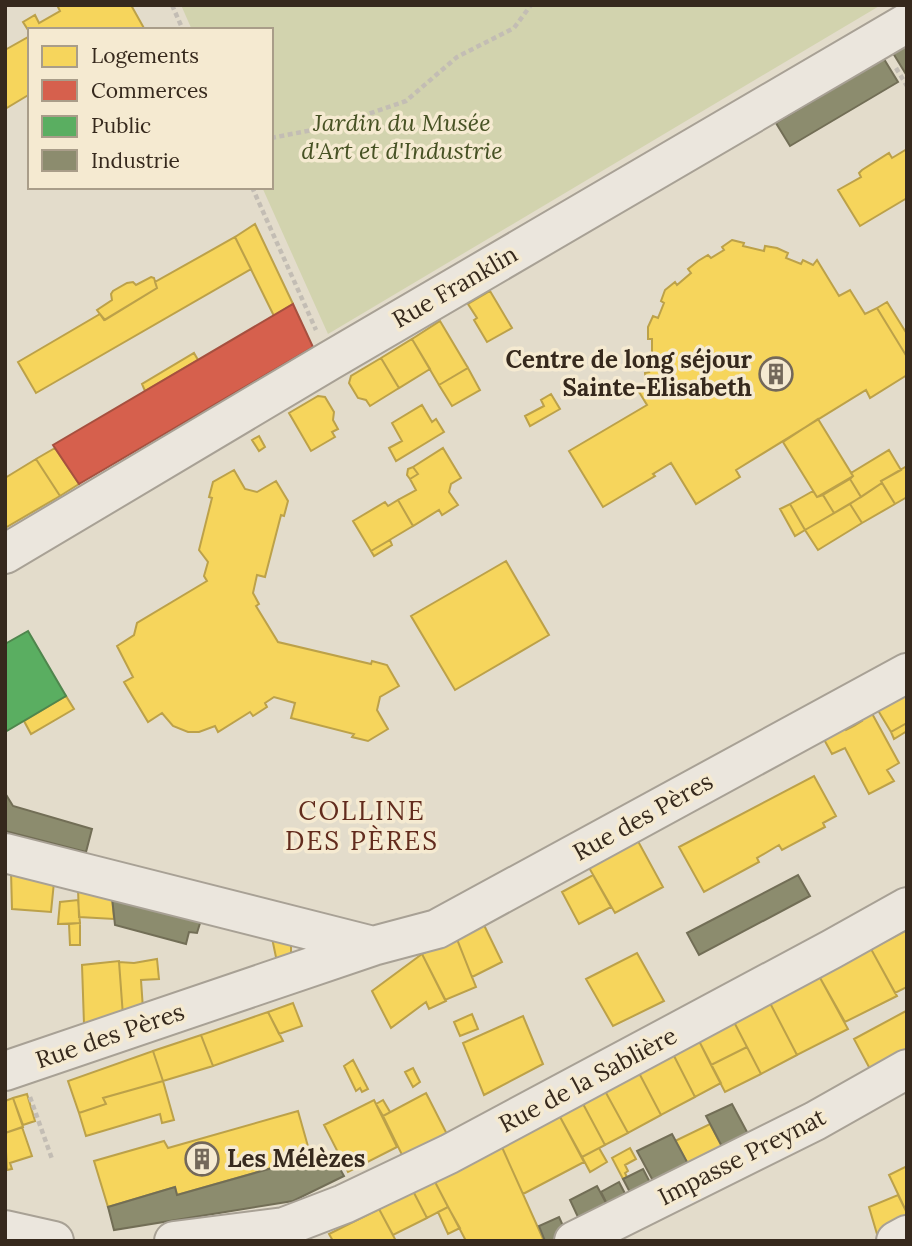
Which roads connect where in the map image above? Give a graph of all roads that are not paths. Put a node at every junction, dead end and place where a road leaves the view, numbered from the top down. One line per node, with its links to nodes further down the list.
1 (907, 23): 2 (street, Rue Franklin)
2 (5, 554)
3 (907, 673): 6 (street, Rue des Pères)
4 (5, 853): 6 (street, Rue des Pères)
5 (907, 907): 10 (street, Rue de la Sablière)
6 (373, 946): 7 (street, Rue des Pères)
7 (12, 1069)
8 (907, 1069): 14 (street, Impasse Preynat)
9 (5, 1230): 12 (street)
10 (274, 1234): 13 (street, Rue de la Sablière)
11 (907, 1236): 15 (street)
12 (54, 1241)
13 (174, 1241)
14 (574, 1241)
15 (896, 1241)

